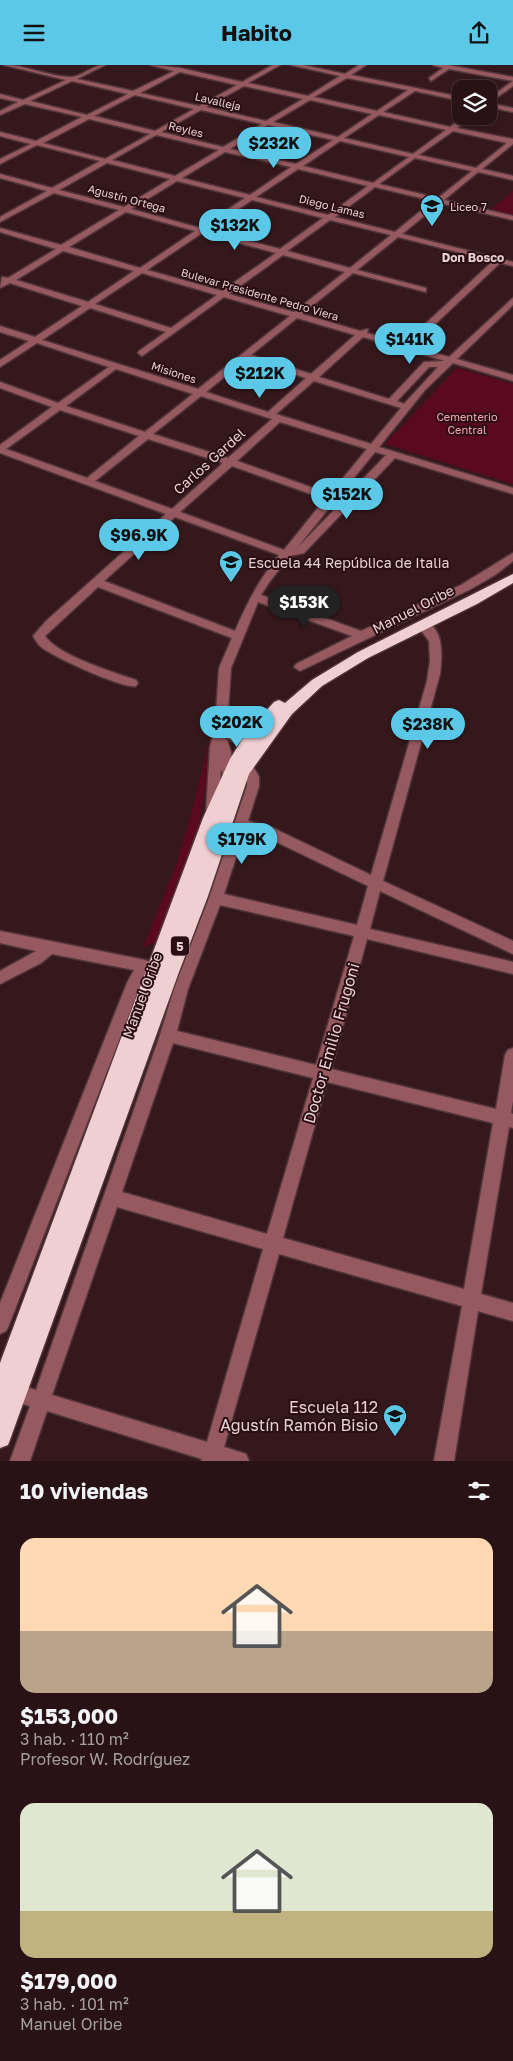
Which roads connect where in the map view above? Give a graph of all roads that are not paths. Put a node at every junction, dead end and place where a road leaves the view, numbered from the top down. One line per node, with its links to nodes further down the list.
1 (11, 65): 10 (street); 13 (street, Lavalleja)
2 (102, 65): 13 (street)
3 (154, 65): 11 (street)
4 (189, 65): 11 (street)
5 (277, 65): 17 (street)
6 (294, 65): 12 (street)
7 (363, 65): 12 (street)
8 (436, 65): 9 (street)
9 (448, 67): 14 (street); 15 (street)
10 (0, 71)
11 (179, 71): 17 (street); 20 (street)
12 (347, 76): 18 (street); 24 (street)
13 (72, 79): 20 (street, Lavalleja); 25 (street)
14 (431, 79)
15 (513, 79)
16 (513, 83): 21 (street)
17 (242, 84): 24 (street); 27 (street)
18 (414, 89): 19 (street); 30 (street)
19 (423, 91): 23 (street); 31 (street)
20 (136, 93): 27 (street, Lavalleja); 32 (street)
21 (497, 95)
22 (0, 96): 25 (street, Reyles)
23 (452, 97)
24 (310, 99): 30 (street); 33 (street)
25 (24, 101): 29 (street); 32 (street, Reyles)
26 (497, 107): 28 (street)
27 (201, 108): 33 (street, Lavalleja); 36 (street)
28 (513, 110)
29 (0, 113)
30 (378, 114): 31 (street); 38 (street)
31 (388, 116): 35 (street); 39 (street)
32 (89, 117): 36 (street, Reyles); 41 (street)
33 (269, 123): 38 (street, Lavalleja); 42 (street)
34 (457, 125): 35 (street)
35 (451, 129): 40 (street); 43 (street)
36 (156, 133): 42 (street, Reyles); 44 (street)
37 (0, 134): 41 (street, Diego Lamas)
38 (339, 139): 39 (street, Lavalleja); 46 (street)
39 (349, 142): 43 (street, Lavalleja); 47 (street)
40 (513, 142): 48 (street)
41 (38, 144): 44 (street, Diego Lamas); 45 (street)
42 (224, 150): 46 (street, Reyles); 51 (street)
43 (414, 156): 48 (street, Lavalleja); 53 (street)
44 (107, 160): 51 (street, Diego Lamas); 54 (street)
45 (0, 162)
46 (297, 167): 47 (street, Reyles); 58 (street)
47 (307, 170): 49 (street); 53 (street, Reyles)
48 (477, 170): 52 (street, Lavalleja); 57 (street)
49 (300, 175)
50 (0, 176): 54 (street, Agustín Ortega)
51 (178, 178): 58 (street, Diego Lamas); 59 (street)
52 (513, 178)
53 (374, 185): 57 (street, Reyles); 60 (street)
54 (53, 190): 59 (street, Agustín Ortega); 62 (street)
55 (270, 195): 56 (street)
56 (262, 200): 58 (street, Diego Lamas); 60 (street, Diego Lamas)
57 (439, 201): 61 (street, Reyles); 68 (street)
58 (253, 202): 67 (street)
59 (126, 210): 67 (street, Agustín Ortega); 69 (street)
60 (330, 217): 68 (street, Diego Lamas); 70 (street)
61 (513, 218)
62 (0, 220)
63 (0, 224): 69 (street, Bulevar Presidente Pedro Viera)
64 (221, 228): 66 (street)
65 (0, 230): 69 (street, Bulevar Presidente Pedro Viera)
66 (213, 233): 67 (street, Agustín Ortega); 70 (street, Agustín Ortega)
67 (204, 234): 74 (street)
68 (398, 234): 71 (street, Diego Lamas); 76 (street)
69 (65, 246): 74 (street, Bulevar Presidente Pedro Viera); 78 (street)
70 (281, 251): 76 (street, Agustín Ortega); 81 (street)
71 (499, 260): 73 (street, Diego Lamas); 91 (street)
72 (165, 264): 75 (street)
73 (513, 264)
74 (144, 269): 75 (street, Bulevar Presidente Pedro Viera); 81 (street, Bulevar Presidente Pedro Viera); 83 (street)
75 (158, 269): 81 (street, Bulevar Presidente Pedro Viera)
76 (351, 270): 80 (street, Agustín Ortega); 85 (street)
77 (0, 277): 78 (street)
78 (9, 280): 79 (street); 83 (street)
79 (0, 286)
80 (422, 290)
81 (227, 293): 85 (street, Bulevar Presidente Pedro Viera); 88 (street)
82 (513, 300): 84 (street)
83 (90, 305): 88 (street); 90 (street)
84 (502, 310): 86 (street); 94 (street)
85 (298, 313): 89 (street, Bulevar Presidente Pedro Viera); 93 (street)
86 (513, 313)
87 (0, 329): 90 (street, Misiones)
88 (174, 331): 92 (street)
89 (364, 332): 91 (street, Bulevar Presidente Pedro Viera); 94 (street, Bulevar Presidente Pedro Viera); 98 (street, Carlos Gardel)
90 (36, 341): 95 (street); 96 (street, Misiones)
91 (411, 342): 94 (street, Bulevar Presidente Pedro Viera)
92 (142, 353)
93 (244, 356): 98 (street); 101 (street)
94 (451, 360): 97 (street, Bulevar Presidente Pedro Viera); 99 (street, Bulevar Presidente Pedro Viera); 102 (street); 104 (street)
95 (0, 364)
96 (115, 365): 101 (street, Misiones); 103 (street)
97 (513, 371)
98 (312, 378): 102 (street); 105 (street, Carlos Gardel)
99 (513, 378)
100 (0, 385): 103 (street)
101 (200, 393): 105 (street, Misiones); 106 (street)
102 (390, 403): 104 (street)
103 (58, 406): 106 (street); 108 (street)
104 (406, 407): 107 (street)
105 (274, 417): 107 (street, Misiones); 110 (street, Carlos Gardel)
106 (146, 435): 110 (street); 113 (street)
107 (372, 448): 109 (street, Misiones); 111 (street)
108 (0, 450): 113 (street)
109 (393, 454): 112 (street); 116 (street, Misiones)
110 (230, 462): 117 (street); 119 (street, Carlos Gardel)
111 (359, 463): 112 (street); 114 (street)
112 (379, 470): 115 (street)
113 (88, 482): 119 (street)
114 (345, 482): 115 (street); 117 (street)
115 (362, 487): 118 (street)
116 (513, 491)
117 (331, 499): 118 (street); 120 (street)
118 (346, 503): 120 (street)
119 (173, 513): 120 (street); 125 (street, Carlos Gardel)
120 (286, 554): 126 (street)
121 (513, 557): 123 (street, Manuel Oribe)
122 (513, 567): 123 (street); 133 (highway, Manuel Oribe / 5)
123 (495, 569): 128 (street, Manuel Oribe)
124 (513, 578): 127 (highway, Manuel Oribe / 5)
125 (96, 582): 129 (street); 131 (street, Carlos Gardel)
126 (255, 597): 128 (street); 129 (street)
127 (424, 625): 134 (highway, Manuel Oribe / 5); 139 (street, Doctor Emilio Frugoni)
128 (361, 635): 130 (street, Manuel Oribe)
129 (237, 636): 132 (street)
130 (300, 667)
131 (132, 683)
132 (221, 728): 133 (street); 135 (street); 137 (street)
133 (251, 737): 135 (highway, Manuel Oribe / 5)
134 (247, 766): 136 (highway, Manuel Oribe / 5); 138 (street)
135 (230, 775): 136 (street); 137 (highway, Manuel Oribe / 5)
136 (234, 796): 146 (highway, Manuel Oribe / 5)
137 (211, 818): 146 (highway, Manuel Oribe / 5)
138 (241, 824): 139 (street); 140 (street)
139 (375, 883): 141 (street, Doctor Emilio Frugoni); 143 (street)
140 (216, 899): 141 (street); 146 (street)
141 (362, 933): 145 (street); 150 (street, Doctor Emilio Frugoni)
142 (0, 937): 144 (street)
143 (513, 947)
144 (50, 949): 146 (street); 147 (street)
145 (513, 968)
146 (164, 971): 148 (street); 156 (street); 157 (highway, Manuel Oribe / 5)
147 (0, 978)
148 (168, 1035): 150 (street); 152 (street)
149 (513, 1055): 151 (street)
150 (323, 1074): 151 (street); 153 (street, Doctor Emilio Frugoni)
151 (508, 1120): 154 (street)
152 (113, 1198): 153 (street); 158 (street)
153 (274, 1243): 154 (street); 160 (street, Doctor Emilio Frugoni)
154 (471, 1301): 155 (street); 163 (street)
155 (513, 1312)
156 (0, 1325)
157 (4, 1391): 158 (street); 159 (highway, Manuel Oribe / 5)
158 (40, 1401): 160 (street); 161 (street)
159 (0, 1437)
160 (212, 1457): 162 (street)
161 (20, 1461)
162 (240, 1461)
163 (444, 1461)

